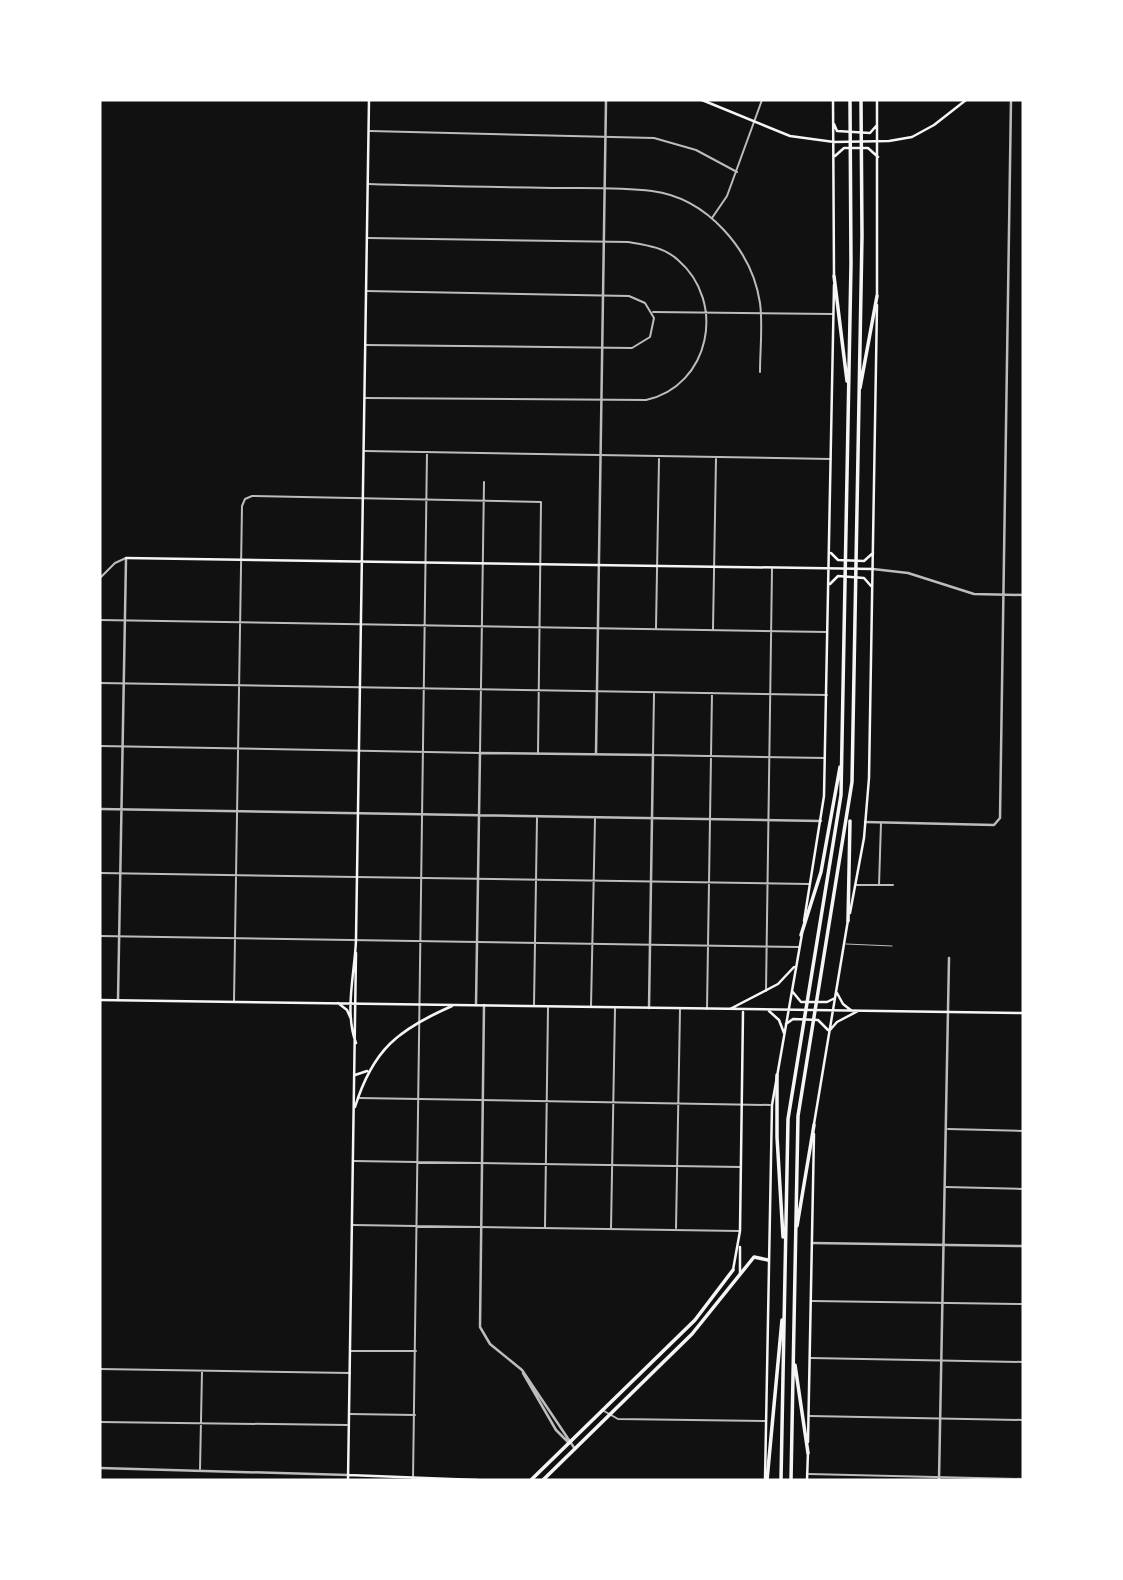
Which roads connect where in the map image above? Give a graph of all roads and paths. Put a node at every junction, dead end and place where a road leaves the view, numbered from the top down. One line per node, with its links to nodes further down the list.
1 (369, 100): 14 (main road)
2 (606, 100): 15 (street)
3 (702, 100): 12 (main road)
4 (762, 100): 12 (street)
5 (833, 100): 11 (main road)
6 (850, 100): 37 (main road)
7 (861, 100): 38 (main road)
8 (877, 100): 13 (main road)
9 (967, 100): 16 (main road)
10 (1012, 100): 68 (street)
11 (833, 121): 13 (main road); 17 (main road)
12 (754, 124): 17 (main road); 20 (street)
13 (878, 124): 16 (main road)
14 (369, 131): 15 (street); 21 (main road)
15 (606, 136): 20 (street); 22 (street)
16 (878, 141): 17 (main road); 18 (main road)
17 (834, 142): 19 (main road)
18 (878, 157): 19 (main road); 29 (main road)
19 (834, 158): 26 (main road)
20 (737, 172): 23 (street)
21 (368, 184): 22 (street); 24 (main road)
22 (605, 188): 23 (street); 25 (street)
23 (712, 219): 32 (street)
24 (367, 238): 25 (street); 27 (main road)
25 (604, 242): 28 (street); 31 (street)
26 (834, 276): 33 (main road); 37 (main road)
27 (366, 291): 28 (street); 34 (main road)
28 (603, 295): 30 (street); 35 (street)
29 (877, 296): 38 (main road); 52 (main road)
30 (652, 312): 31 (street); 35 (street)
31 (707, 312): 32 (street); 40 (street)
32 (761, 313): 33 (street); 36 (street)
33 (833, 314): 46 (main road)
34 (365, 345): 35 (street); 39 (main road)
35 (602, 349): 40 (street)
36 (760, 372)
37 (849, 391): 96 (main road)
38 (858, 397): 107 (main road)
39 (365, 398): 40 (street); 41 (main road)
40 (601, 402): 43 (street)
41 (364, 451): 42 (street); 48 (main road)
42 (427, 452): 43 (street); 49 (street)
43 (601, 456): 44 (street); 59 (street)
44 (659, 457): 45 (street); 60 (street)
45 (716, 457): 46 (street); 61 (street)
46 (831, 459): 51 (main road)
47 (484, 482): 50 (street)
48 (363, 498): 49 (street); 54 (street); 55 (main road)
49 (426, 499): 50 (street); 56 (street)
50 (484, 500): 57 (street); 58 (street)
51 (830, 550): 52 (main road); 63 (main road)
52 (873, 551): 64 (main road)
53 (126, 558): 54 (main road); 65 (street); 71 (street)
54 (241, 559): 55 (main road); 72 (street)
55 (362, 561): 56 (main road); 73 (main road)
56 (425, 562): 57 (main road); 74 (street)
57 (483, 563): 58 (main road); 75 (street)
58 (541, 564): 59 (main road); 76 (street)
59 (599, 565): 60 (main road); 77 (street)
60 (657, 566): 61 (main road); 78 (street)
61 (715, 567): 62 (main road); 79 (street)
62 (772, 568): 63 (main road); 80 (street)
63 (829, 568): 64 (main road); 66 (main road)
64 (873, 569): 67 (main road); 68 (street)
65 (100, 578)
66 (829, 587): 67 (main road); 81 (main road)
67 (873, 589): 120 (main road)
68 (1003, 594): 69 (street); 121 (street)
69 (1023, 595)
70 (100, 620): 71 (street)
71 (125, 621): 72 (street); 83 (street)
72 (240, 622): 73 (street); 84 (street)
73 (361, 624): 74 (street); 85 (main road)
74 (424, 625): 75 (street); 86 (street)
75 (482, 626): 76 (street); 87 (street)
76 (540, 627): 77 (street); 88 (street)
77 (598, 628): 78 (street); 89 (street)
78 (656, 629): 79 (street)
79 (713, 630): 80 (street)
80 (771, 631): 81 (street); 92 (street)
81 (828, 632): 93 (main road)
82 (100, 683): 83 (street)
83 (124, 683): 84 (street); 95 (street)
84 (239, 685): 85 (street); 97 (street)
85 (360, 688): 86 (street); 98 (main road)
86 (423, 688): 87 (street); 99 (street)
87 (481, 690): 88 (street); 100 (street)
88 (539, 691): 89 (street); 101 (street)
89 (597, 691): 90 (street); 102 (street)
90 (654, 692): 91 (street); 103 (street)
91 (712, 693): 92 (street); 104 (street)
92 (770, 694): 93 (street); 105 (street)
93 (827, 695): 106 (main road)
94 (100, 746): 95 (street)
95 (123, 747): 97 (street); 109 (street)
96 (842, 748): 138 (main road); 226 (main road)
97 (238, 749): 98 (street); 110 (street)
98 (359, 751): 99 (street); 111 (main road)
99 (422, 752): 100 (street); 112 (street)
100 (480, 753): 101 (street); 113 (street)
101 (538, 754): 102 (street)
102 (596, 754): 103 (street)
103 (653, 755): 104 (street); 116 (street)
104 (711, 756): 105 (street); 117 (street)
105 (769, 757): 106 (street); 118 (street)
106 (826, 758): 119 (main road)
107 (850, 803): 137 (main road); 222 (main road)
108 (100, 809): 109 (street)
109 (121, 810): 110 (street); 123 (street)
110 (237, 811): 111 (street); 124 (street)
111 (358, 814): 112 (street); 125 (main road)
112 (421, 815): 113 (street); 126 (street)
113 (479, 816): 114 (street); 127 (street)
114 (537, 817): 115 (street); 128 (street)
115 (595, 818): 116 (street); 129 (street)
116 (653, 819): 117 (street); 130 (street)
117 (710, 819): 118 (street); 131 (street)
118 (768, 821): 119 (street); 132 (street)
119 (821, 821): 133 (main road)
120 (866, 822): 121 (street); 134 (main road)
121 (881, 822): 135 (street)
122 (100, 873): 123 (street)
123 (120, 873): 124 (street); 140 (street)
124 (236, 875): 125 (street); 141 (street)
125 (357, 877): 126 (street); 142 (main road)
126 (420, 878): 127 (street); 143 (street)
127 (478, 879): 128 (street); 144 (street)
128 (536, 880): 129 (street); 145 (street)
129 (593, 881): 130 (street); 146 (street)
130 (651, 882): 131 (street); 148 (street)
131 (709, 883): 132 (street); 149 (street)
132 (767, 884): 133 (street); 151 (street)
133 (810, 884): 138 (main road)
134 (855, 885): 135 (street); 137 (main road)
135 (879, 885): 136 (street)
136 (892, 885)
137 (848, 921): 147 (main road)
138 (801, 935): 152 (main road)
139 (100, 936): 140 (street)
140 (119, 936): 141 (street); 161 (street)
141 (235, 938): 142 (street); 162 (street)
142 (356, 940): 143 (street); 153 (main road)
143 (419, 941): 144 (street); 166 (street)
144 (477, 942): 145 (street); 168 (street)
145 (535, 943): 146 (street); 170 (street)
146 (593, 944): 148 (street); 172 (street)
147 (844, 944): 150 (lane); 156 (main road)
148 (650, 945): 149 (street); 174 (street)
149 (708, 946): 151 (street); 176 (street)
150 (892, 946)
151 (766, 947): 152 (street); 158 (street)
152 (800, 947): 155 (main road)
153 (356, 950): 164 (main road); 165 (main road)
154 (949, 958): 184 (street)
155 (796, 965): 157 (main road); 158 (main road)
156 (836, 988): 159 (main road); 182 (main road)
157 (792, 990): 159 (main road); 180 (main road)
158 (766, 992): 177 (main road)
159 (835, 998): 181 (main road)
160 (100, 1000): 161 (main road)
161 (118, 1000): 162 (main road)
162 (234, 1002): 163 (main road)
163 (338, 1003): 164 (main road); 187 (main road)
164 (352, 1004): 165 (main road); 187 (main road)
165 (358, 1004): 166 (main road); 191 (main road)
166 (419, 1004): 167 (main road); 186 (street)
167 (456, 1005): 168 (main road); 186 (main road)
168 (476, 1005): 169 (main road)
169 (484, 1005): 170 (main road); 197 (street)
170 (534, 1006): 171 (main road)
171 (548, 1007): 172 (main road); 198 (street)
172 (591, 1007): 173 (main road)
173 (615, 1008): 174 (main road); 199 (street)
174 (649, 1009): 175 (main road)
175 (680, 1009): 176 (main road); 200 (street)
176 (707, 1010): 177 (main road)
177 (727, 1010): 178 (main road)
178 (743, 1010): 179 (main road); 201 (main road)
179 (769, 1011): 180 (main road); 190 (main road)
180 (788, 1011): 181 (main road); 188 (main road)
181 (830, 1011): 182 (main road); 189 (main road)
182 (852, 1011): 183 (main road)
183 (858, 1011): 184 (main road); 189 (main road)
184 (949, 1011): 185 (main road); 204 (street)
185 (1023, 1013)
186 (420, 1020): 192 (main road); 196 (street)
187 (352, 1023): 191 (main road)
188 (786, 1024): 189 (main road); 190 (main road)
189 (828, 1032): 203 (main road)
190 (784, 1035): 194 (main road)
191 (355, 1043): 193 (main road)
192 (370, 1069): 193 (main road); 195 (main road)
193 (355, 1074): 195 (main road)
194 (777, 1075): 202 (main road); 226 (main road)
195 (356, 1098): 196 (street); 206 (main road)
196 (419, 1099): 197 (street); 207 (street)
197 (482, 1100): 198 (street); 208 (street)
198 (547, 1101): 199 (street); 209 (street)
199 (613, 1102): 200 (street); 210 (street)
200 (678, 1103): 201 (street); 211 (street)
201 (742, 1104): 202 (street); 212 (main road)
202 (772, 1105): 227 (main road)
203 (814, 1125): 222 (main road); 223 (main road)
204 (947, 1129): 205 (street); 213 (street)
205 (1023, 1131)
206 (353, 1161): 207 (street); 215 (main road)
207 (418, 1162): 208 (street); 216 (street)
208 (481, 1163): 209 (street); 217 (street)
209 (546, 1165): 210 (street); 218 (street)
210 (612, 1166): 211 (street); 219 (street)
211 (677, 1166): 212 (street); 220 (street)
212 (741, 1167): 221 (main road)
213 (945, 1187): 214 (street); 224 (street)
214 (1023, 1189)
215 (352, 1225): 216 (street); 234 (main road)
216 (418, 1226): 217 (street); 235 (street)
217 (480, 1226): 218 (street); 254 (street)
218 (545, 1228): 219 (street)
219 (611, 1229): 220 (street)
220 (676, 1230): 221 (street)
221 (740, 1231): 228 (main road); 229 (main road)
222 (795, 1239): 236 (main road)
223 (811, 1243): 224 (street); 230 (main road)
224 (944, 1245): 225 (street); 231 (street)
225 (1023, 1247)
226 (785, 1250): 233 (main road)
227 (768, 1260): 229 (main road); 250 (main road)
228 (733, 1270): 243 (main road)
229 (740, 1275): 247 (main road)
230 (811, 1301): 231 (street); 237 (main road)
231 (942, 1303): 232 (street); 238 (street)
232 (1023, 1304)
233 (783, 1311): 268 (main road); 269 (main road)
234 (350, 1351): 235 (street); 242 (main road)
235 (416, 1351): 245 (street)
236 (793, 1354): 256 (main road); 270 (main road)
237 (810, 1358): 238 (street); 246 (main road)
238 (941, 1361): 239 (street); 248 (street)
239 (1023, 1362)
240 (100, 1369): 241 (street)
241 (202, 1371): 242 (street); 252 (street)
242 (350, 1373): 244 (main road)
243 (603, 1410): 247 (street); 254 (main road)
244 (349, 1414): 245 (street); 253 (main road)
245 (415, 1415): 261 (street)
246 (809, 1416): 248 (street); 256 (main road)
247 (610, 1417): 250 (street); 255 (main road)
248 (940, 1419): 249 (street); 262 (street)
249 (1023, 1420)
250 (766, 1421): 268 (main road)
251 (100, 1422): 252 (street)
252 (201, 1423): 253 (street); 258 (street)
253 (349, 1425): 260 (main road)
254 (569, 1443): 255 (street); 266 (main road)
255 (575, 1449): 267 (main road)
256 (807, 1453): 259 (main road)
257 (100, 1468): 258 (street)
258 (200, 1469): 260 (street)
259 (808, 1474): 262 (street); 271 (main road)
260 (348, 1475): 261 (main road); 264 (main road)
261 (413, 1479): 265 (main road)
262 (939, 1479): 263 (street)
263 (1023, 1479)
264 (348, 1480)
265 (477, 1480)
266 (531, 1480)
267 (543, 1480)
268 (766, 1480)
269 (781, 1480)
270 (792, 1480)
271 (807, 1480)

